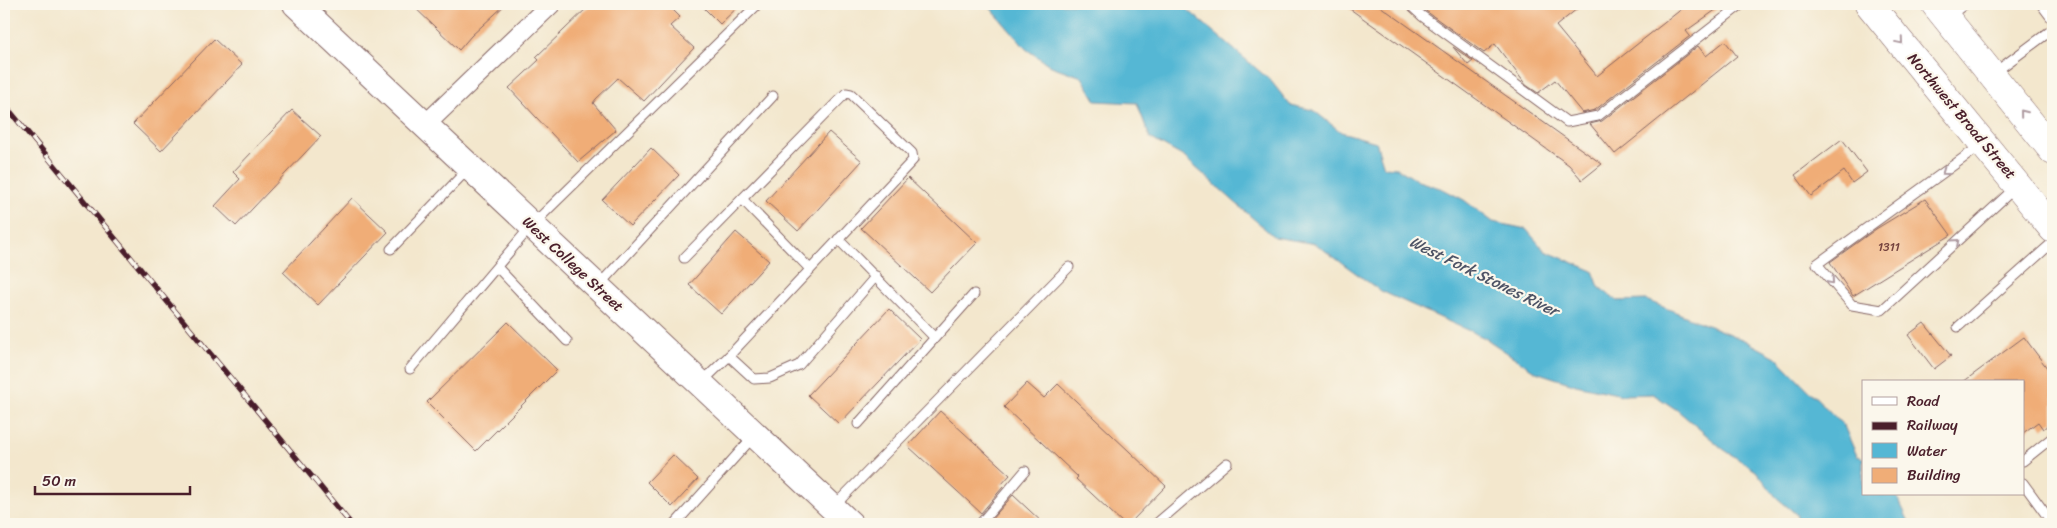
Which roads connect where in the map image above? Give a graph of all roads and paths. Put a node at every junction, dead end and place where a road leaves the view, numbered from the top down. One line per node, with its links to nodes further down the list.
1 (296, 4): 13 (street, West College Street)
2 (550, 4): 13 (street)
3 (758, 4): 19 (lane)
4 (1409, 4): 5 (lane)
5 (1742, 4)
6 (1869, 4): 14 (main road, Northwest Broad Street, one-way to 14)
7 (2041, 4): 9 (lane)
8 (1949, 9): 11 (main road)
9 (2053, 20)
10 (2053, 30): 11 (lane)
11 (1992, 75): 15 (main road, one-way to 11)
12 (773, 96): 29 (lane)
13 (425, 125): 16 (street, West College Street)
14 (1984, 143): 17 (main road, Northwest Broad Street); 17 (lane, one-way to 17)
15 (2053, 151)
16 (470, 168): 19 (street, West College Street); 23 (lane)
17 (2019, 185): 20 (main road, Northwest Broad Street)
18 (742, 199): 21 (lane); 24 (lane); 27 (lane)
19 (532, 225): 25 (lane); 29 (street, West College Street)
20 (2053, 229)
21 (838, 239): 27 (lane); 28 (lane)
22 (2053, 242): 31 (lane)
23 (392, 249)
24 (684, 258)
25 (498, 267): 33 (lane); 35 (lane)
26 (1069, 267): 44 (lane)
27 (810, 268): 34 (lane)
28 (876, 276): 32 (lane); 34 (lane)
29 (597, 287): 36 (street, West College Street)
30 (974, 294): 32 (lane)
31 (1958, 326)
32 (934, 337): 37 (lane)
33 (567, 341)
34 (729, 356): 36 (lane)
35 (410, 370)
36 (700, 384): 38 (street, West College Street)
37 (858, 424)
38 (755, 435): 44 (street, West College Street); 45 (lane)
39 (2053, 437): 40 (lane)
40 (2024, 460)
41 (1227, 463): 47 (lane)
42 (1026, 471): 46 (lane)
43 (2024, 484): 48 (lane)
44 (841, 516)
45 (675, 524)
46 (980, 524)
47 (1156, 524)
48 (2053, 524)

